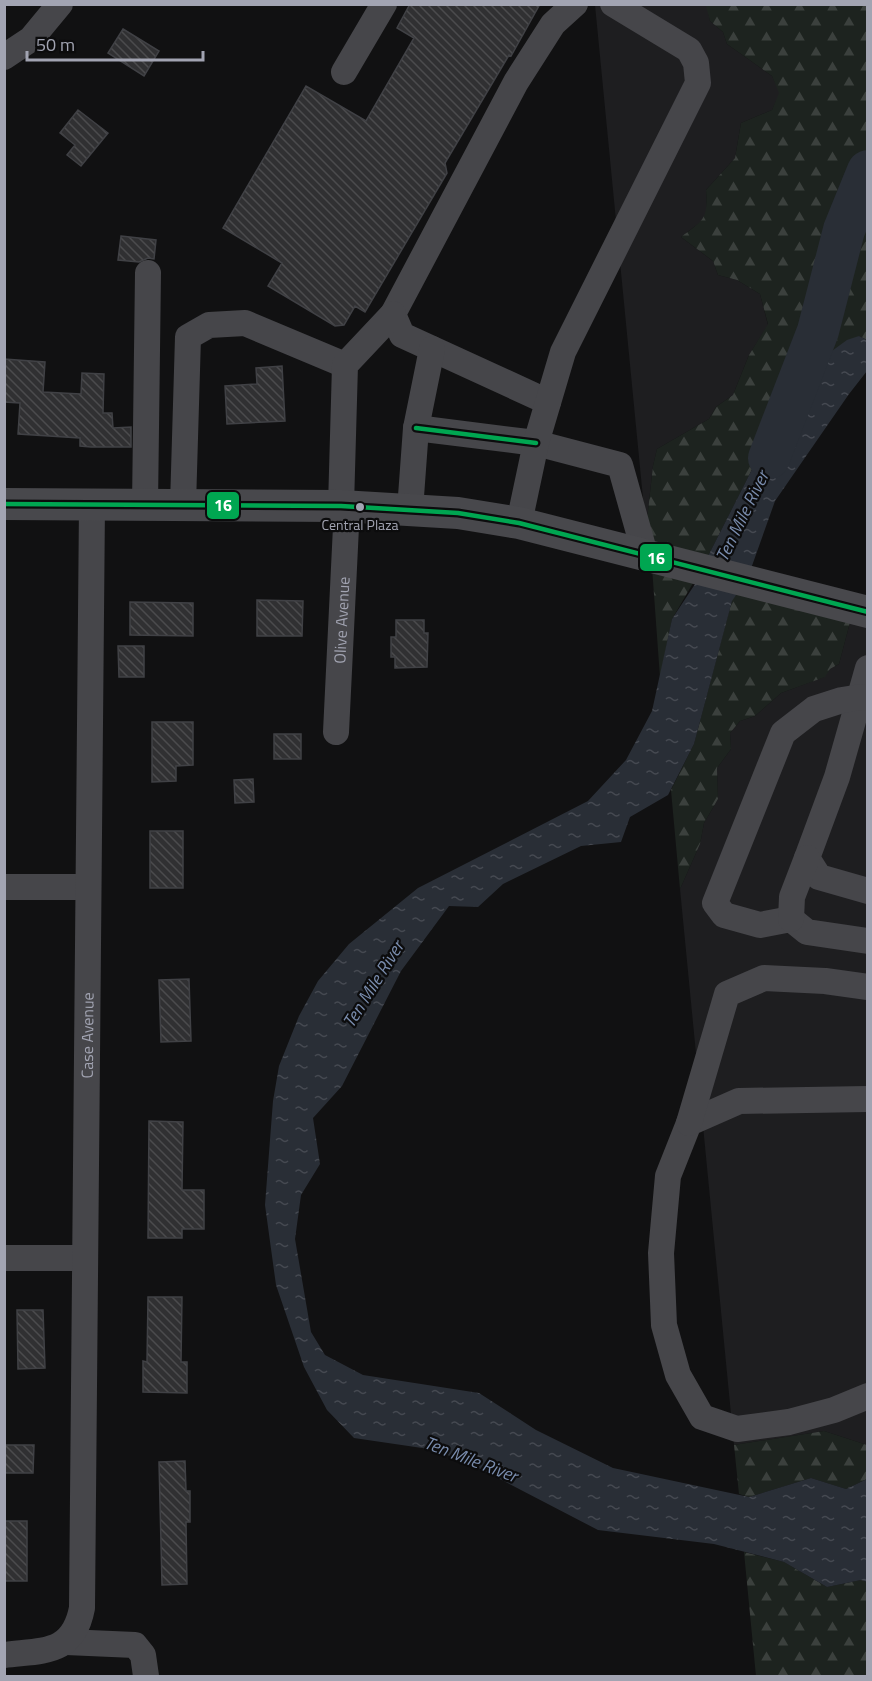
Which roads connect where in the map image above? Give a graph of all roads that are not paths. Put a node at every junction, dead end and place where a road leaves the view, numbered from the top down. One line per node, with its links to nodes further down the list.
1 (60, 4): 5 (street)
2 (384, 4): 6 (street)
3 (575, 4): 8 (street)
4 (613, 4): 11 (street)
5 (4, 57)
6 (344, 72)
7 (148, 273): 16 (street)
8 (393, 314): 9 (street); 10 (street)
9 (432, 349): 11 (street); 12 (street)
10 (345, 365): 17 (street); 18 (street, Olive Avenue)
11 (548, 402): 13 (street)
12 (416, 428): 13 (street); 19 (street)
13 (536, 443): 20 (street); 21 (street)
14 (4, 504): 15 (main road)
15 (92, 504): 16 (main road); 27 (street, Case Avenue)
16 (145, 505): 17 (main road)
17 (183, 505): 18 (main road)
18 (344, 506): 19 (main road); 25 (street, Olive Avenue)
19 (410, 510): 20 (main road)
20 (519, 523): 21 (main road)
21 (659, 558): 22 (main road)
22 (867, 612)
23 (867, 668): 24 (street)
24 (864, 697): 26 (street); 30 (street)
25 (336, 732)
26 (807, 858): 29 (street); 30 (street)
27 (88, 886): 28 (street); 36 (street, Case Avenue)
28 (4, 887)
29 (867, 891)
30 (791, 919): 31 (street)
31 (867, 941)
32 (867, 987): 34 (street)
33 (867, 1099): 34 (street)
34 (689, 1123): 37 (street)
35 (4, 1258): 36 (street)
36 (85, 1258): 38 (street, Case Avenue)
37 (867, 1396)
38 (66, 1641): 39 (street); 40 (street)
39 (4, 1655)
40 (146, 1677)

